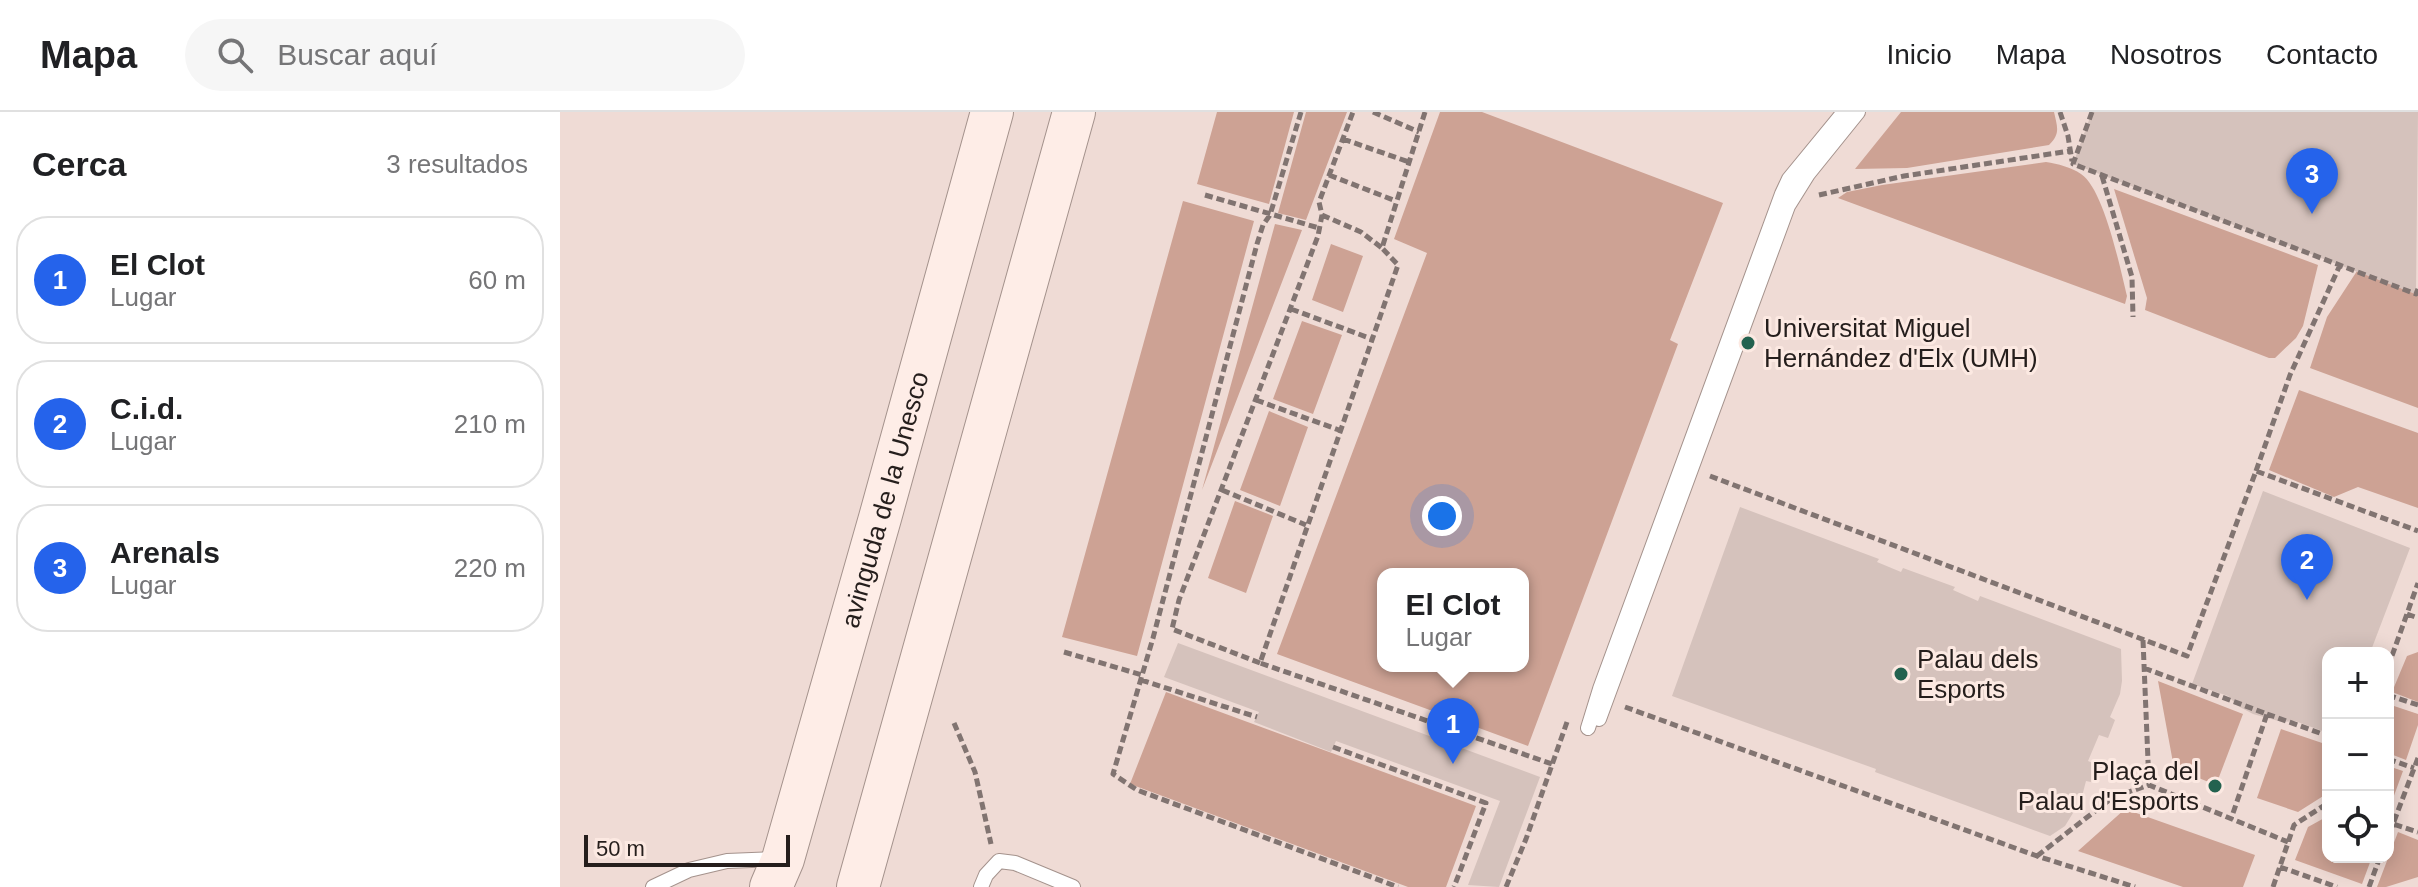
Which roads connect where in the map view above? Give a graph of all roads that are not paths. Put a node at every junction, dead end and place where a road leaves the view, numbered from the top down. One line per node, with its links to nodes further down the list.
1 (992, 112): 5 (main road, avinguda de la Unesco)
2 (1074, 112): 8 (main road)
3 (1844, 112): 4 (lane)
4 (1858, 112)
5 (777, 873): 7 (lane)
6 (1049, 882): 9 (lane); 10 (lane)
7 (653, 887)
8 (858, 887)
9 (981, 887)
10 (1073, 887)

